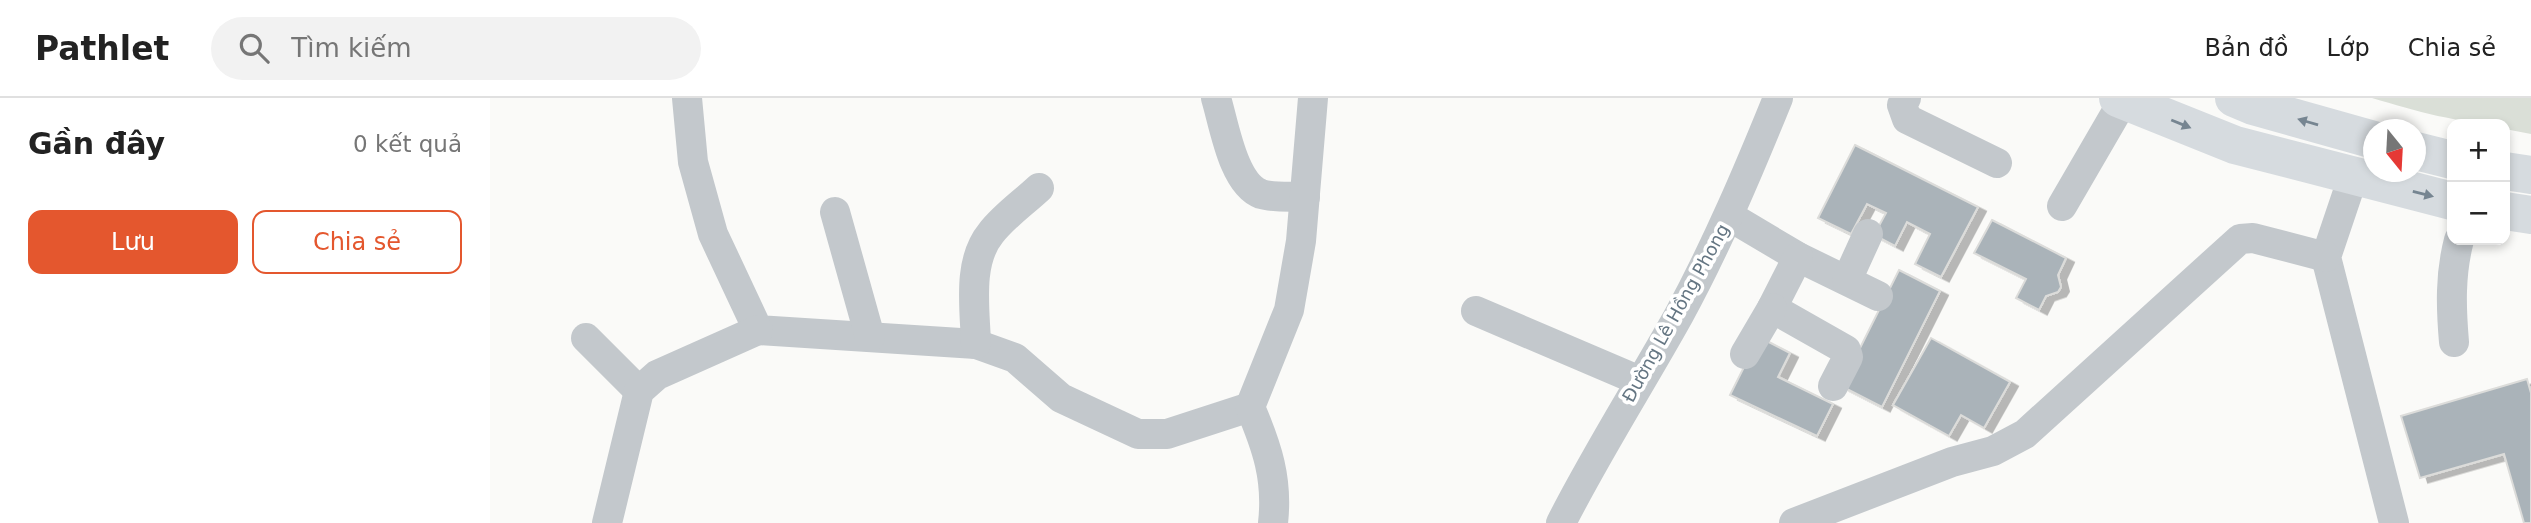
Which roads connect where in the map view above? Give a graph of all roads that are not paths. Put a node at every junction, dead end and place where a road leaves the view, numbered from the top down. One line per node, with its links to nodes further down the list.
1 (687, 98): 31 (street)
2 (1216, 98): 16 (street)
3 (1313, 98): 16 (street)
4 (1778, 98): 22 (street, Đường Lê Hồng Phong)
5 (1906, 98): 11 (street)
6 (2234, 98): 8 (main road, one-way to 6)
7 (2121, 99): 14 (main road, one-way to 14); 18 (street)
8 (2363, 137)
9 (2426, 154): 10 (main road)
10 (2447, 159)
11 (1997, 163)
12 (2510, 172): 13 (main road)
13 (2531, 176)
14 (2353, 177): 17 (main road, one-way to 17); 26 (street)
15 (1039, 188): 35 (street)
16 (1305, 197): 40 (street)
17 (2447, 200)
18 (2062, 206)
19 (835, 212): 32 (street)
20 (2510, 212): 21 (main road)
21 (2531, 215)
22 (1729, 216): 25 (street); 37 (street, Đường Lê Hồng Phong)
23 (1868, 234): 27 (street)
24 (2458, 245): 34 (street)
25 (1798, 257): 27 (street); 29 (street)
26 (2326, 257): 44 (street); 45 (street)
27 (1847, 280): 28 (street)
28 (1878, 296)
29 (1772, 308): 36 (street); 38 (street)
30 (1476, 311): 37 (street)
31 (758, 330): 32 (street); 39 (street)
32 (870, 337): 35 (street)
33 (586, 338): 39 (street)
34 (2454, 342)
35 (976, 344): 40 (street)
36 (1745, 355)
37 (1640, 381): 43 (street, Đường Lê Hồng Phong)
38 (1833, 386)
39 (639, 391): 41 (street)
40 (1250, 407): 42 (street)
41 (607, 523)
42 (1273, 523)
43 (1561, 523)
44 (1794, 523)
45 (2394, 523)

